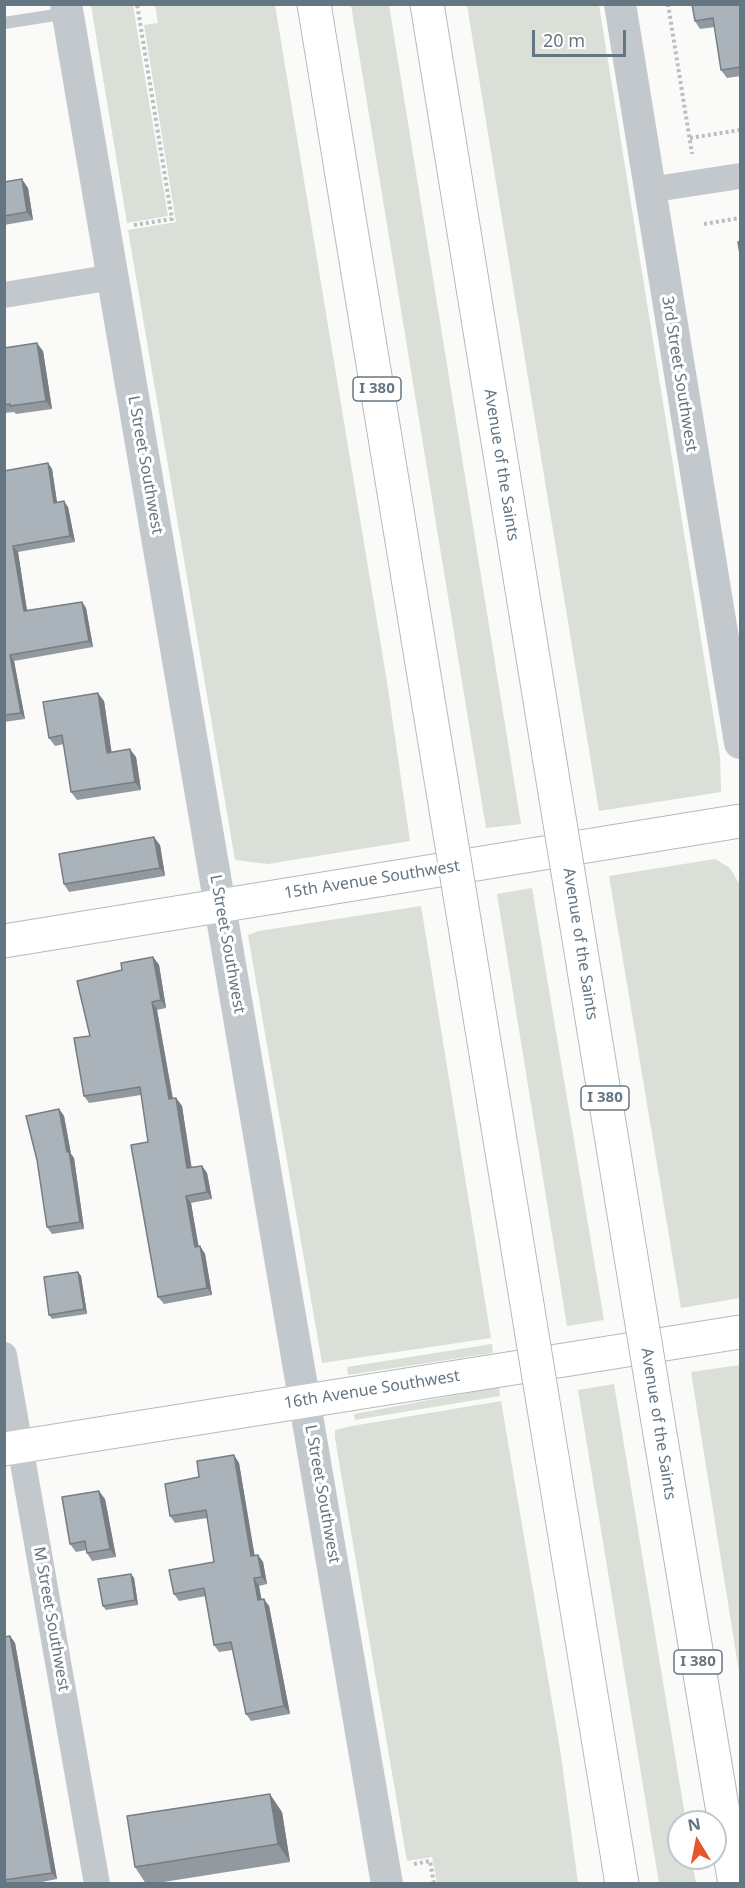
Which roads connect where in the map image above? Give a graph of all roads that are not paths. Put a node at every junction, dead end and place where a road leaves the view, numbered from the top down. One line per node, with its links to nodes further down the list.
1 (314, 4): 21 (main road, I 380, bridge)
2 (427, 4): 18 (main road, Avenue of the Saints / I 380, bridge)
3 (620, 4): 7 (street, 3rd Street Southwest)
4 (67, 9): 5 (lane); 8 (street, L Street Southwest)
5 (4, 23)
6 (741, 176): 7 (street)
7 (649, 190): 10 (street, 3rd Street Southwest)
8 (113, 277): 9 (street); 12 (street, L Street Southwest)
9 (4, 295)
10 (741, 743)
11 (741, 821): 12 (main road, 15th Avenue Southwest)
12 (221, 905): 13 (main road, 15th Avenue Southwest); 16 (street, L Street Southwest)
13 (4, 940)
14 (741, 1332): 16 (main road, 16th Avenue Southwest)
15 (4, 1356): 17 (street, M Street Southwest)
16 (306, 1401): 17 (main road, 16th Avenue Southwest); 22 (street, L Street Southwest)
17 (13, 1447): 23 (street, M Street Southwest)
18 (723, 1810)
19 (727, 1829): 27 (main road)
20 (727, 1832): 26 (main road, Avenue of the Saints / I 380)
21 (616, 1847): 24 (main road); 25 (main road, I 380)
22 (397, 1874)
23 (97, 1884)
24 (613, 1884)
25 (622, 1884)
26 (735, 1884)
27 (740, 1884)

